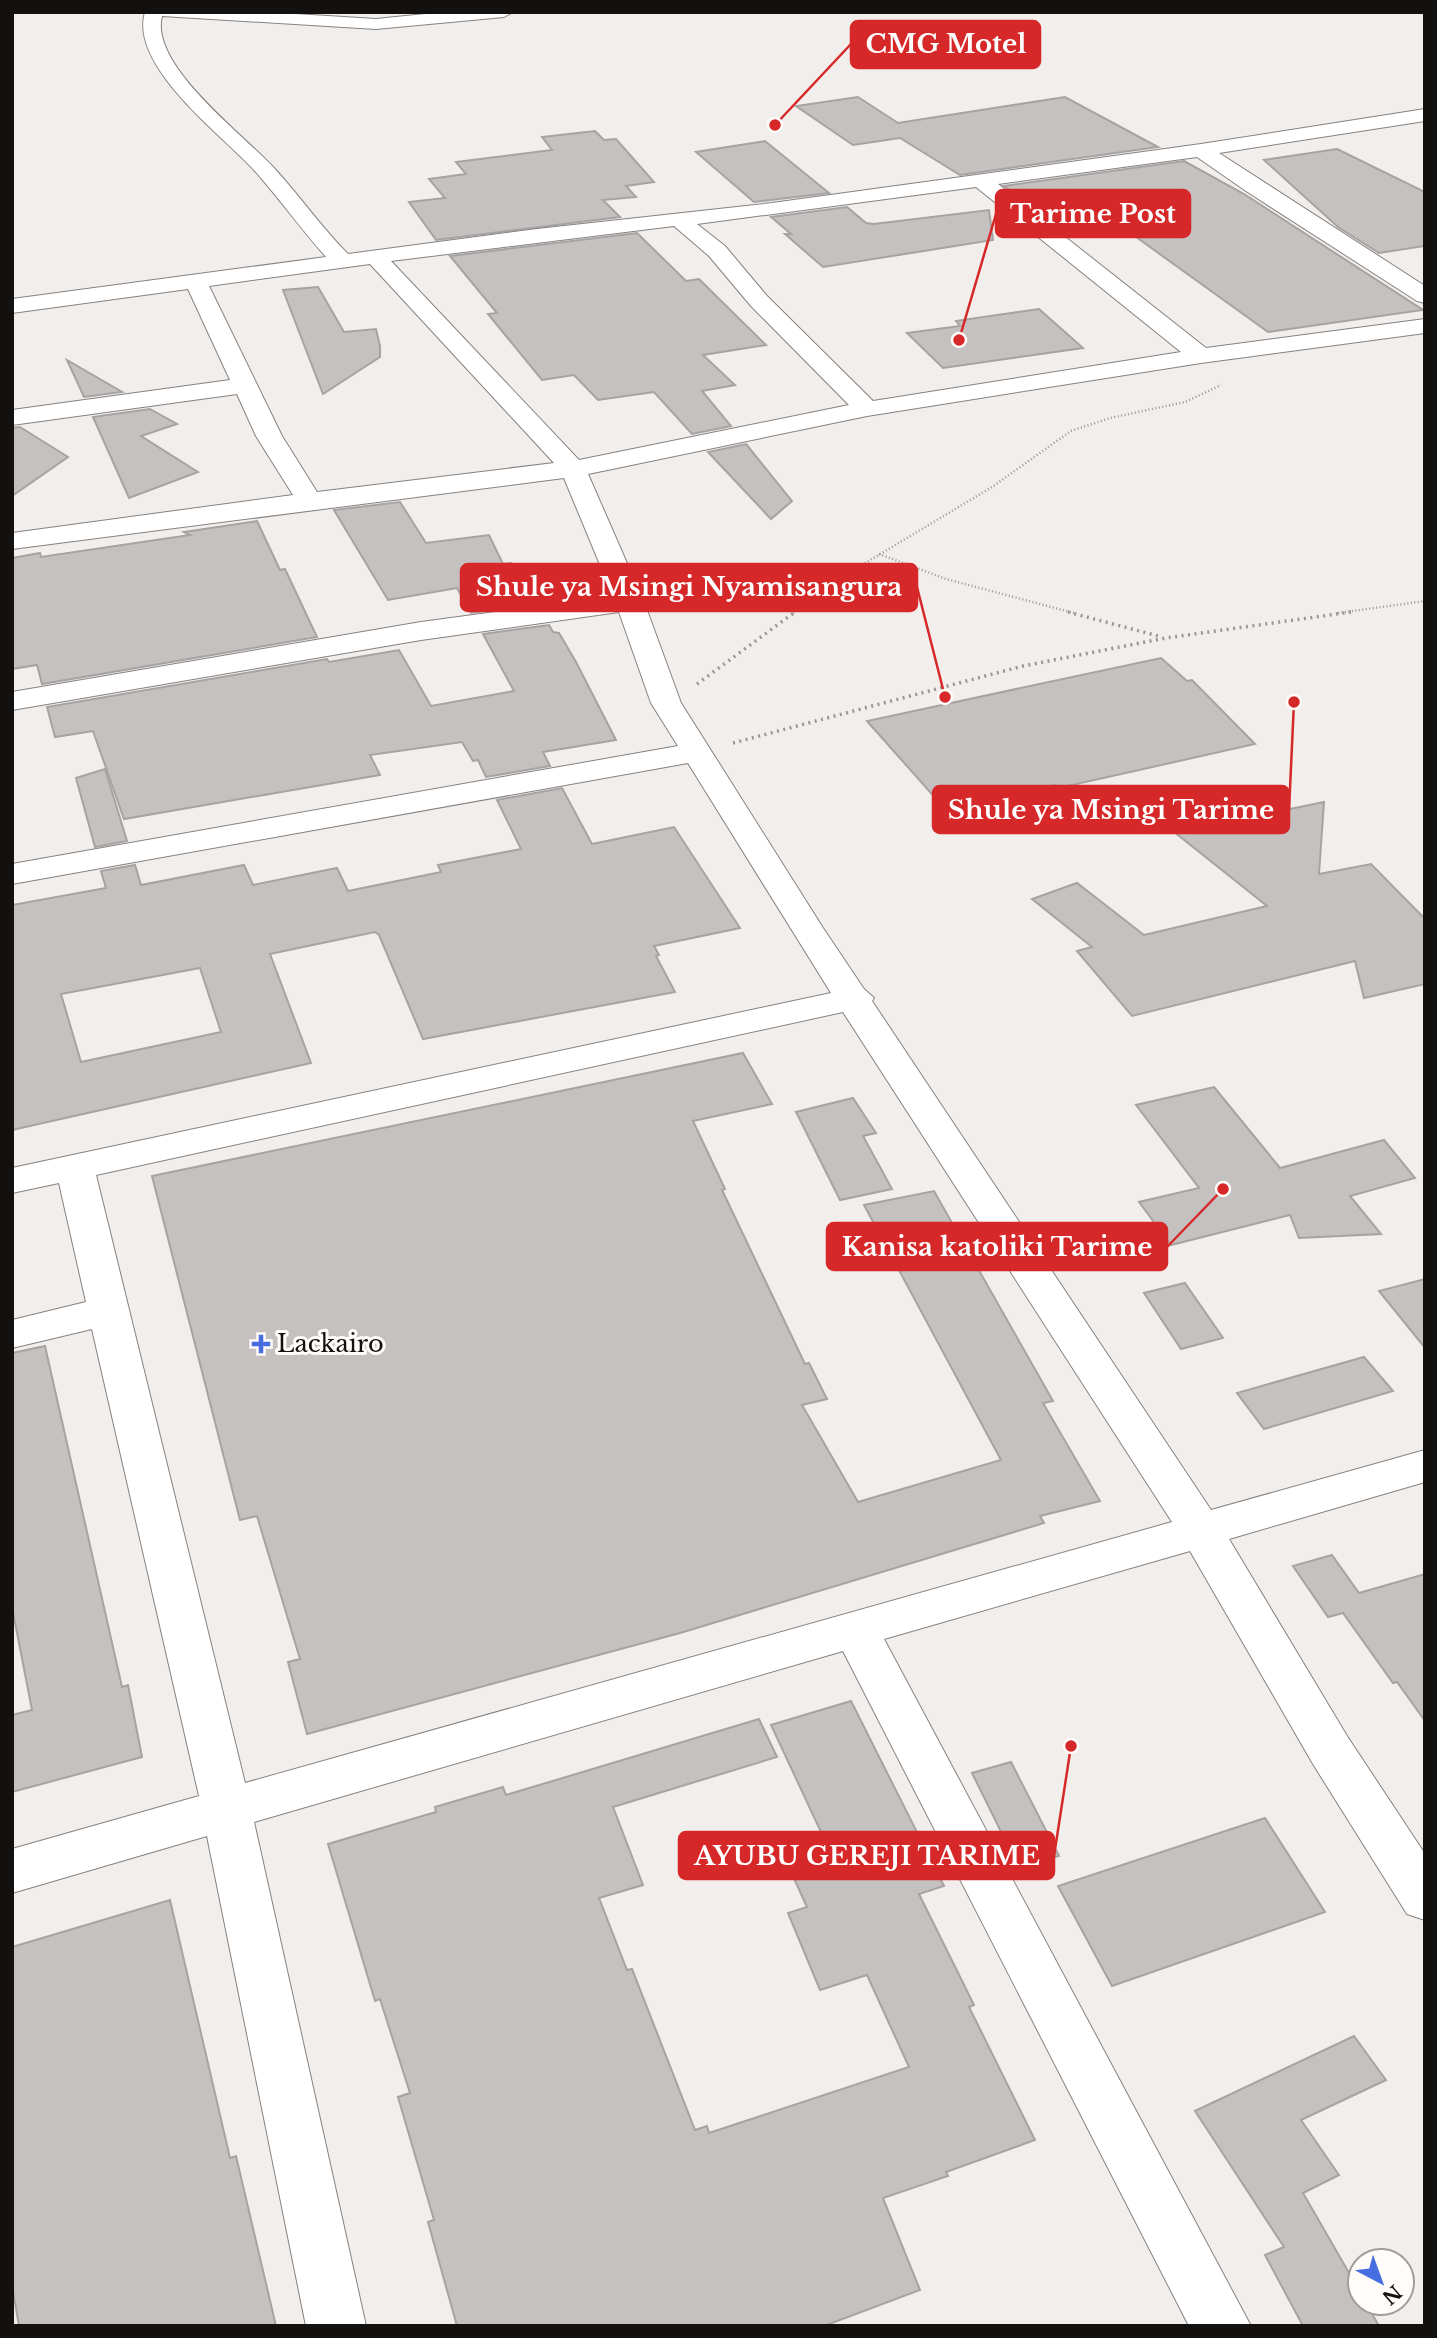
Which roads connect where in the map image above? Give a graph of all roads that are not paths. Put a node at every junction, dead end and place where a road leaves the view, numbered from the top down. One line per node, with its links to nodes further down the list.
1 (130, 12): 3 (street)
2 (504, 12): 3 (street)
3 (158, 13): 9 (street)
4 (1425, 115): 5 (street)
5 (1202, 150): 6 (street); 11 (street)
6 (979, 179): 7 (street); 14 (street)
7 (677, 218): 8 (street); 16 (street)
8 (376, 258): 9 (street); 18 (street)
9 (343, 261): 10 (street)
10 (195, 282): 12 (street); 15 (street)
11 (1425, 296)
12 (12, 306)
13 (1425, 326): 14 (street)
14 (1201, 356): 16 (street)
15 (246, 385): 17 (street); 19 (street)
16 (867, 409): 18 (street)
17 (12, 418)
18 (573, 469): 19 (street); 21 (street)
19 (310, 502): 20 (street)
20 (12, 541)
21 (630, 602): 22 (street); 23 (street)
22 (12, 701)
23 (698, 752): 24 (street); 25 (street)
24 (12, 874)
25 (856, 998): 26 (street); 31 (street)
26 (75, 1168): 27 (street); 28 (street)
27 (12, 1181)
28 (109, 1311): 29 (street); 33 (street)
29 (12, 1334)
30 (1425, 1466): 31 (street)
31 (1200, 1529): 32 (street); 35 (street)
32 (856, 1630): 33 (street); 37 (street)
33 (226, 1807): 34 (street); 36 (street)
34 (12, 1871)
35 (1425, 1898)
36 (336, 2326)
37 (1221, 2326)

